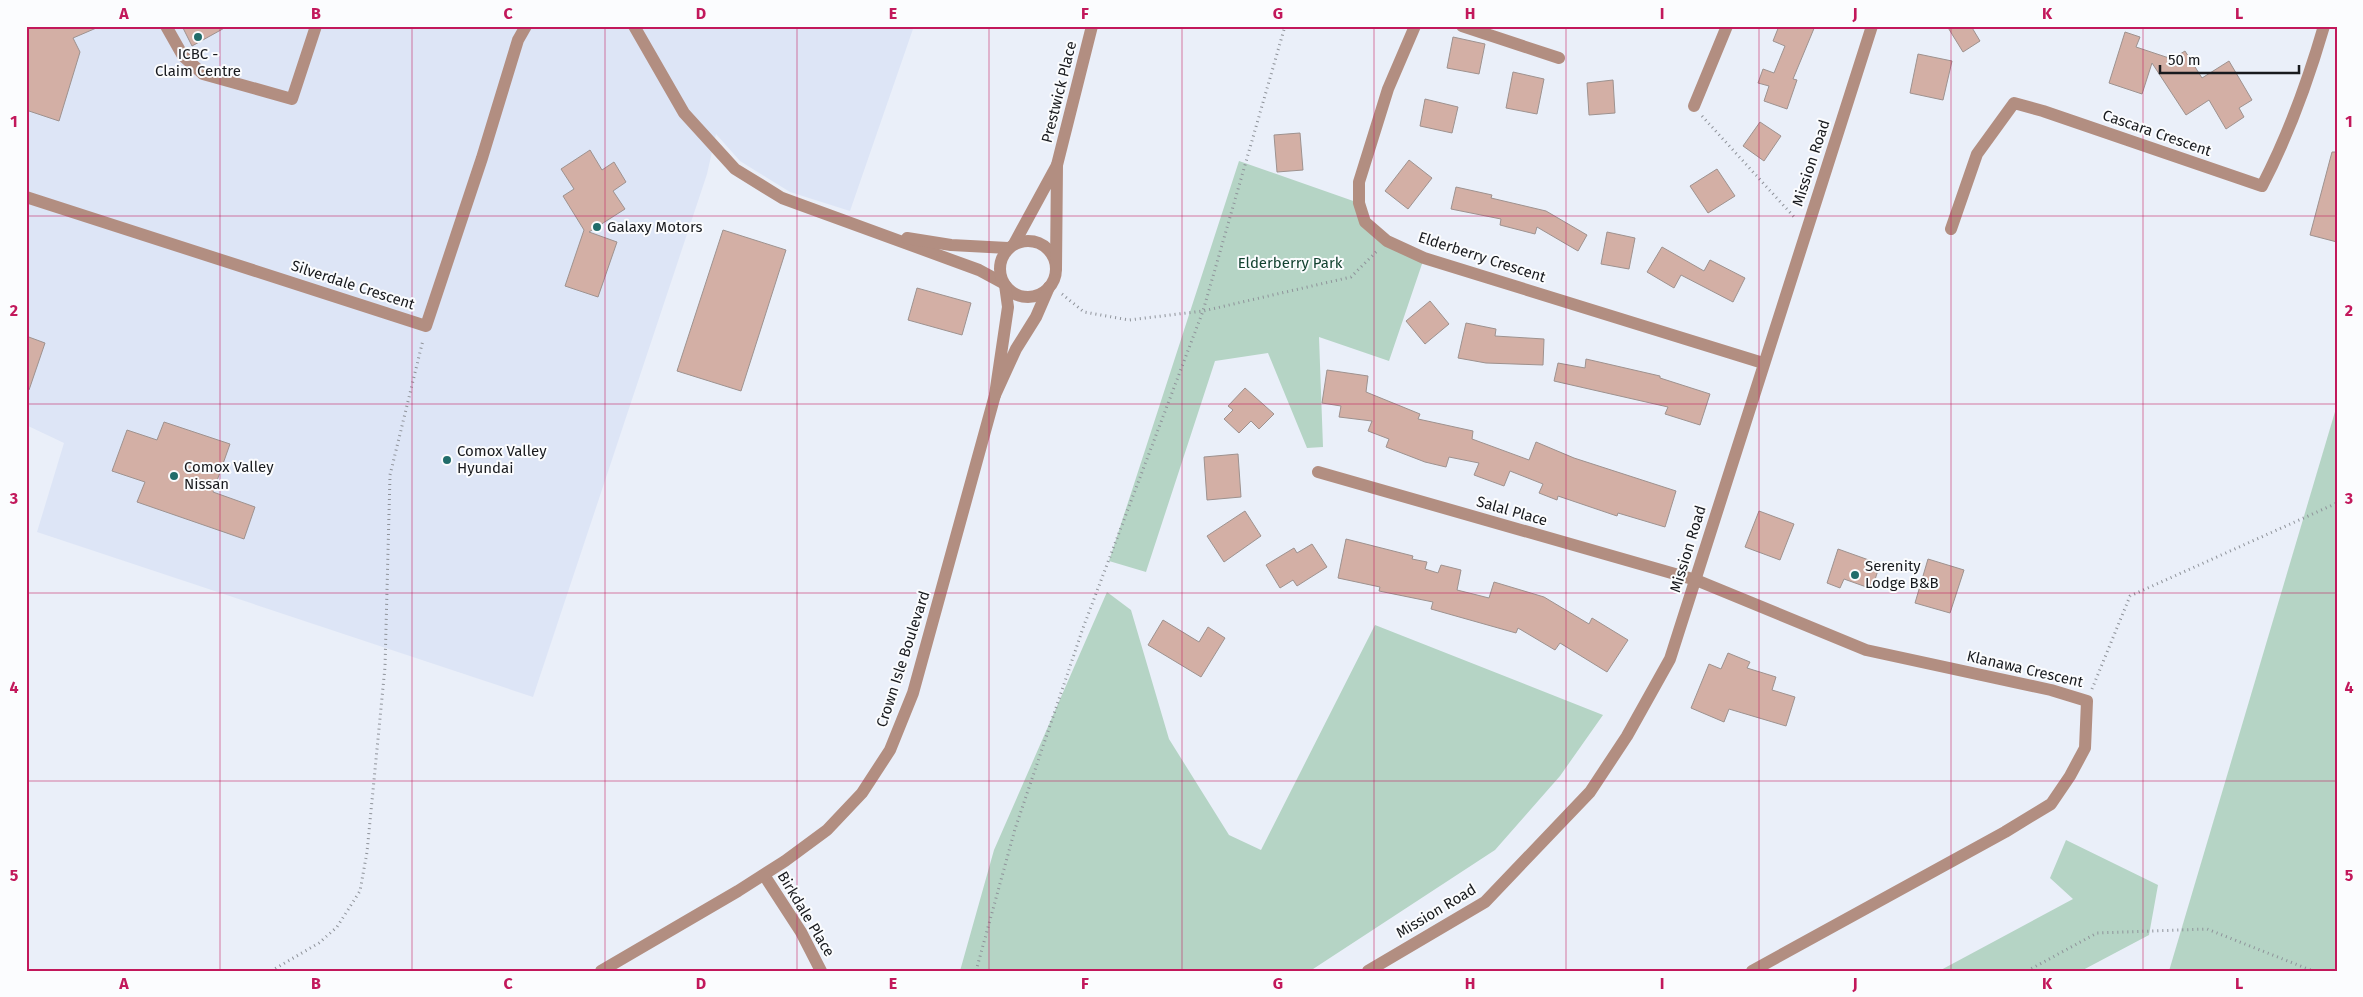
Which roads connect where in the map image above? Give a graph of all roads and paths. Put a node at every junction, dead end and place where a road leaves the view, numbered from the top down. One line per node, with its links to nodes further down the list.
1 (166, 26): 2 (street)
2 (316, 26)
3 (526, 26): 25 (street, Silverdale Crescent)
4 (634, 26): 18 (street)
5 (1092, 26): 14 (street, Prestwick Place)
6 (1285, 26): 24 (path)
7 (1415, 26): 19 (street, Elderberry Crescent)
8 (1462, 26): 12 (street)
9 (1727, 26): 13 (street)
10 (1872, 26): 17 (street, Mission Road)
11 (2324, 26): 16 (street, Cascara Crescent)
12 (1559, 58)
13 (1694, 106): 17 (path)
14 (1057, 165): 20 (street, Prestwick Place); 21 (street, Prestwick Place)
15 (26, 197): 25 (street, Silverdale Crescent)
16 (1951, 229)
17 (1806, 230): 26 (street, Mission Road)
18 (882, 234): 20 (street); 22 (street)
19 (1387, 241): 24 (path); 26 (street, Elderberry Crescent)
20 (1011, 246): 21 (street); 22 (street)
21 (1056, 269): 23 (street)
22 (1004, 284): 23 (street); 27 (street, Crown Isle Boulevard)
23 (1050, 286): 24 (path); 27 (street, Crown Isle Boulevard)
24 (1203, 311): 36 (path)
25 (426, 326): 33 (path)
26 (1763, 363): 30 (street, Mission Road)
27 (995, 395): 32 (street, Crown Isle Boulevard)
28 (1318, 472): 30 (street, Salal Place)
29 (2337, 503): 31 (path)
30 (1696, 580): 31 (street, Klanawa Crescent); 37 (street, Mission Road)
31 (2087, 701): 38 (street, Klanawa Crescent)
32 (764, 875): 34 (street, Crown Isle Boulevard); 35 (street, Birkdale Place)
33 (271, 971)
34 (601, 971)
35 (821, 971)
36 (976, 971)
37 (1368, 971)
38 (1752, 971)
39 (2027, 971): 40 (path)
40 (2313, 971)

